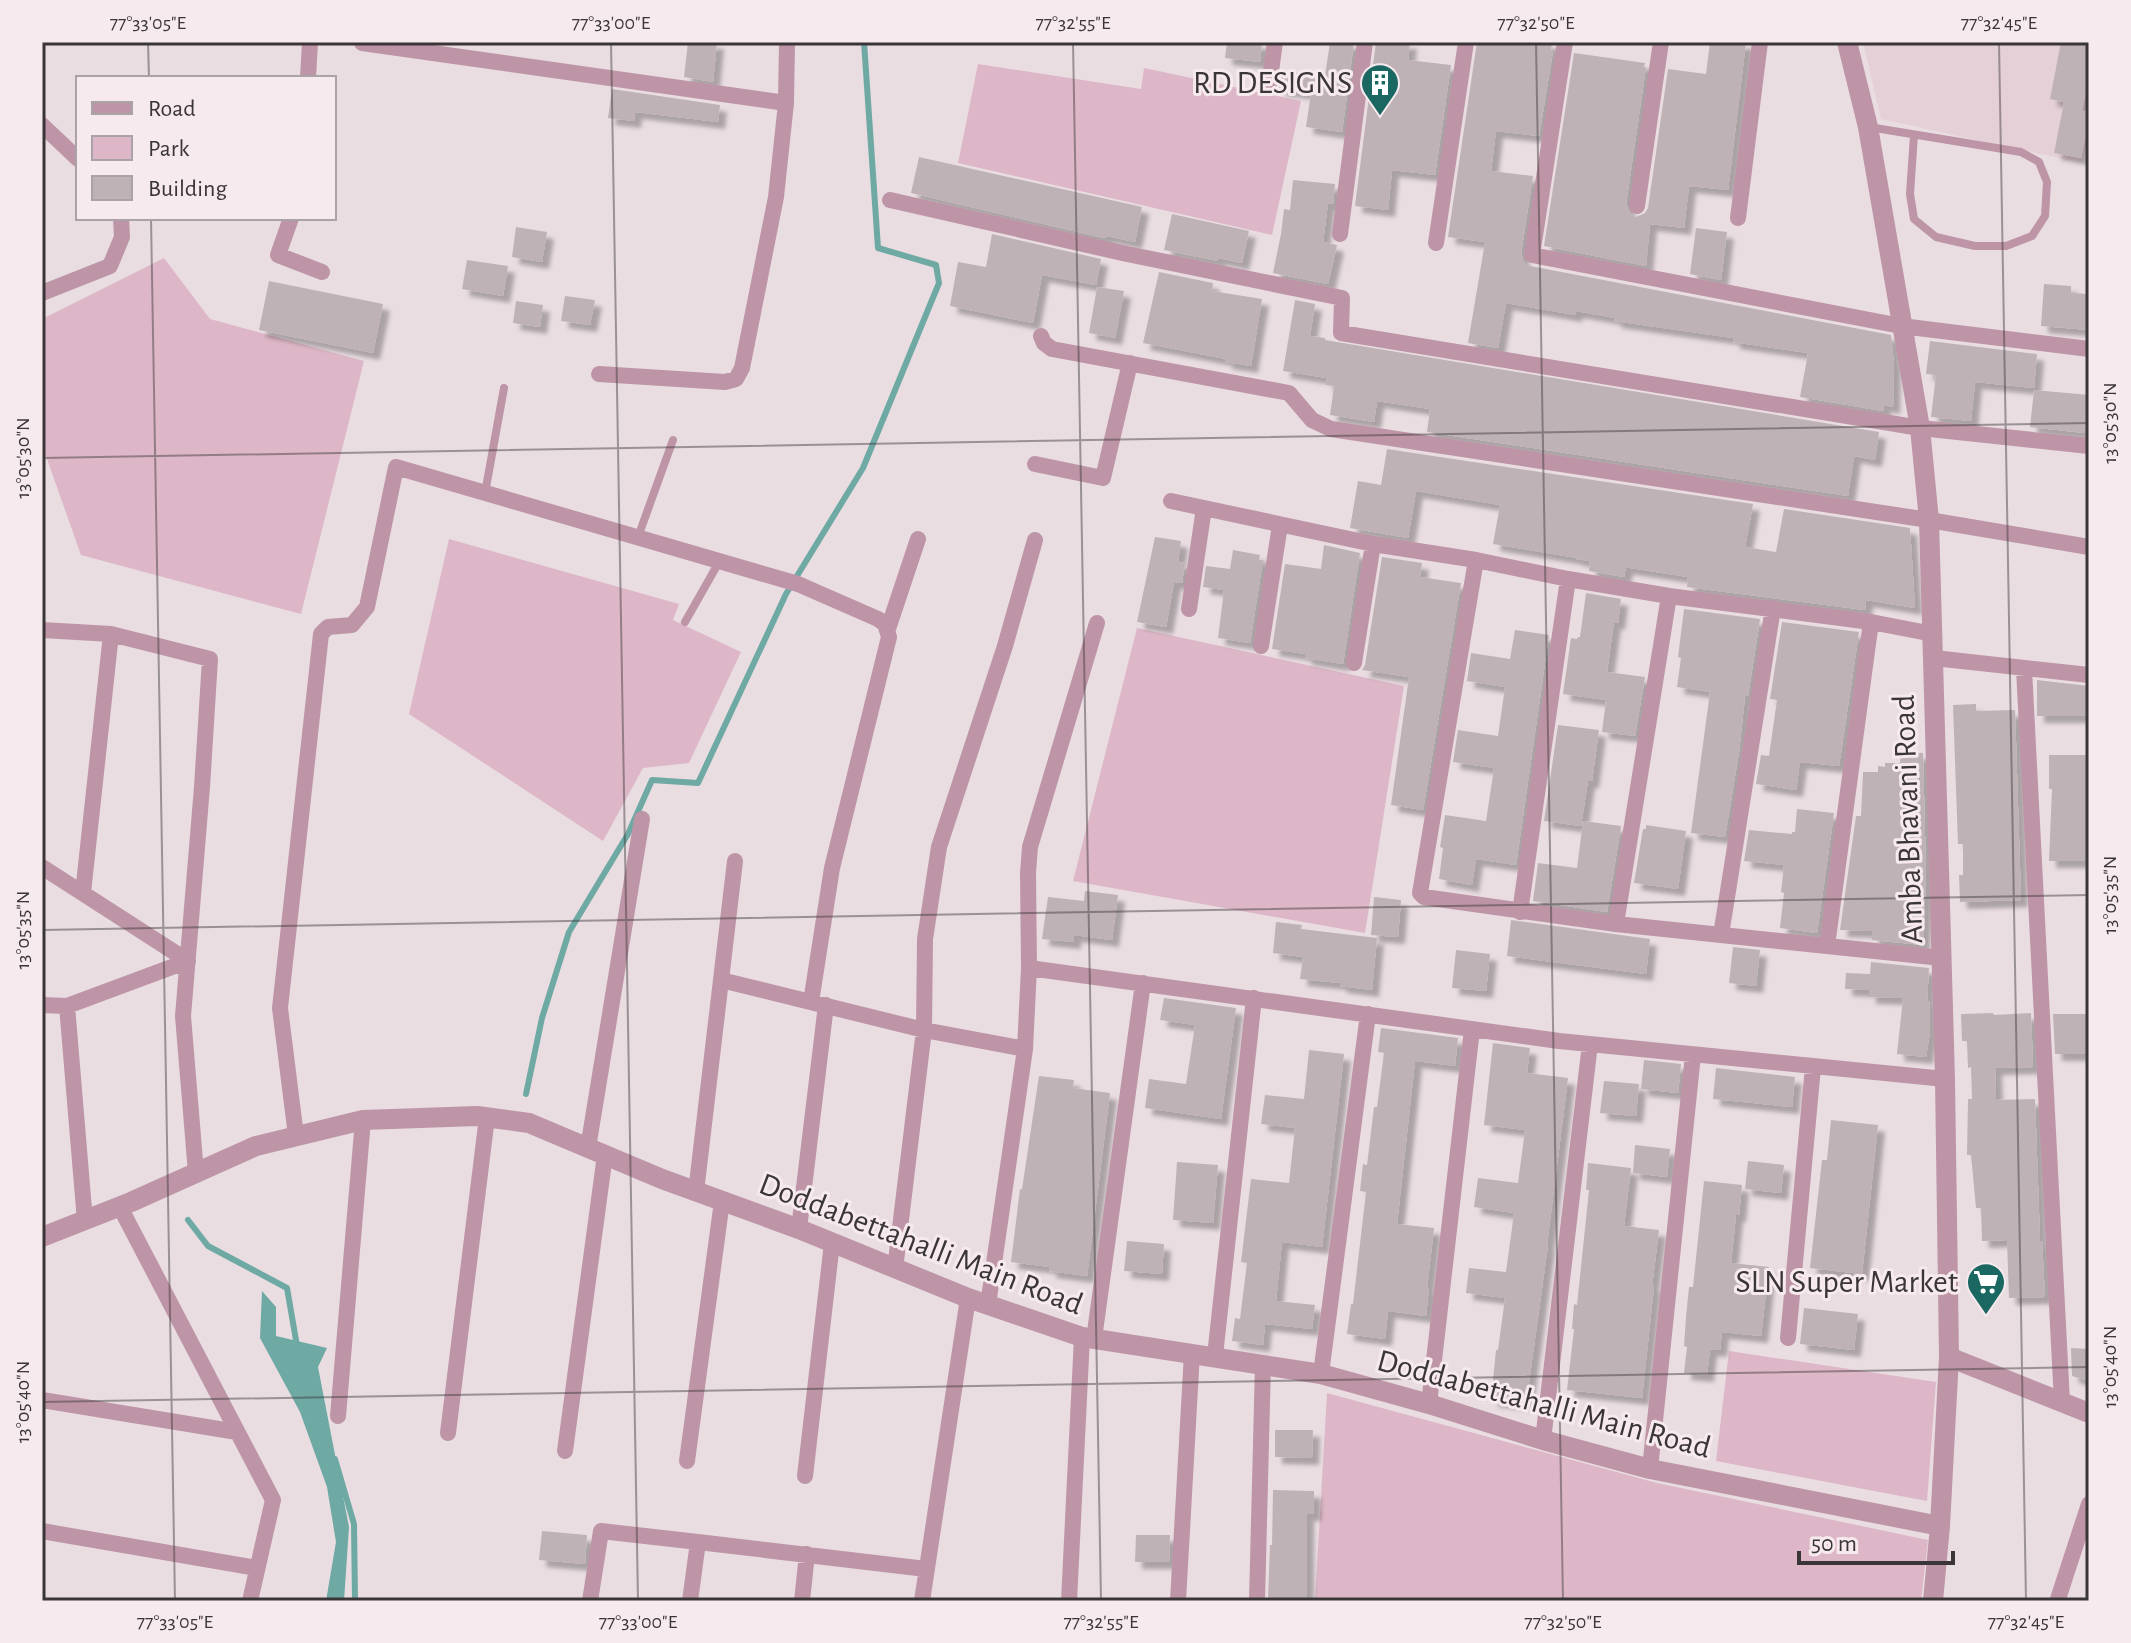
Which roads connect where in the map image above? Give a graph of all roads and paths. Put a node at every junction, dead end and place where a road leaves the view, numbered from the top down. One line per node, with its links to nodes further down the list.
1 (310, 42): 11 (street)
2 (360, 42): 13 (street)
3 (787, 42): 13 (street)
4 (1275, 42): 12 (street)
5 (1365, 42): 23 (street)
6 (1466, 42): 24 (street)
7 (1565, 42): 27 (street)
8 (1661, 42): 19 (street)
9 (1760, 42): 20 (street)
10 (1847, 42): 15 (street, Amba Bhavani Road)
11 (308, 76)
12 (1269, 86)
13 (786, 103): 31 (street)
14 (42, 125): 17 (street)
15 (1868, 127): 16 (lane); 27 (street, Amba Bhavani Road)
16 (1914, 135): 16 (lane)
17 (76, 157)
18 (890, 200): 33 (street)
19 (1637, 206)
20 (1738, 218)
21 (121, 220): 26 (street)
22 (290, 220): 25 (street)
23 (1340, 234)
24 (1436, 243)
25 (322, 272)
26 (42, 293)
27 (1901, 326): 29 (street); 33 (street, Amba Bhavani Road)
28 (1041, 336): 30 (street)
29 (2089, 349)
30 (1130, 363): 36 (street); 40 (street)
31 (599, 374)
32 (504, 388): 37 (lane)
33 (1920, 428): 35 (street); 40 (street, Amba Bhavani Road)
34 (673, 440): 42 (lane)
35 (2089, 446)
36 (1035, 464)
37 (485, 493): 42 (street); 92 (street)
38 (1171, 501): 39 (street)
39 (1204, 508): 41 (street); 52 (street)
40 (1929, 520): 46 (street); 59 (street, Amba Bhavani Road)
41 (1280, 525): 45 (street); 60 (street)
42 (637, 538): 48 (street)
43 (918, 539): 56 (street)
44 (1035, 540): 84 (street)
45 (1373, 544): 47 (street); 62 (street)
46 (2089, 547)
47 (1476, 560): 49 (street); 69 (street)
48 (719, 561): 53 (lane); 56 (street)
49 (1568, 579): 50 (street); 69 (street)
50 (1669, 596): 51 (street); 70 (street)
51 (1773, 608): 54 (street); 71 (street)
52 (1189, 609)
53 (685, 622)
54 (1871, 622): 59 (street); 72 (street)
55 (1097, 623): 75 (street)
56 (888, 629): 79 (street)
57 (42, 630): 58 (street)
58 (111, 634): 68 (street); 74 (street)
59 (1933, 634): 61 (street, Amba Bhavani Road)
60 (1261, 646)
61 (1934, 658): 63 (street); 73 (street, Amba Bhavani Road)
62 (1354, 663)
63 (2024, 669): 64 (street); 113 (street)
64 (2089, 675)
65 (642, 819): 93 (street)
66 (735, 861): 76 (street)
67 (42, 867): 68 (street)
68 (83, 893): 74 (street)
69 (1520, 912): 70 (street)
70 (1616, 924): 71 (street)
71 (1721, 935): 72 (street)
72 (1827, 946): 73 (street)
73 (1942, 958): 89 (street, Amba Bhavani Road)
74 (188, 961): 81 (street); 94 (street)
75 (1029, 968): 77 (street); 86 (street)
76 (721, 980): 79 (street); 95 (street)
77 (1143, 983): 78 (street); 105 (street)
78 (1254, 998): 82 (street); 108 (street)
79 (818, 1004): 84 (street); 99 (street)
80 (42, 1005): 81 (street)
81 (67, 1006): 98 (street)
82 (1368, 1014): 83 (street); 111 (street)
83 (1472, 1029): 85 (street); 114 (street)
84 (924, 1030): 86 (street); 102 (street)
85 (1590, 1044): 87 (street); 119 (street)
86 (1025, 1049): 104 (street)
87 (1693, 1055): 88 (street); 122 (street)
88 (1813, 1067): 89 (street); 106 (street)
89 (1945, 1079): 109 (street, Amba Bhavani Road)
90 (487, 1117): 91 (street, Doddabettahalli Main Road); 93 (street, Doddabettahalli Main Road); 118 (street)
91 (363, 1120): 92 (street, Doddabettahalli Main Road); 116 (street)
92 (296, 1136): 94 (street, Doddabettahalli Main Road)
93 (597, 1151): 95 (street, Doddabettahalli Main Road); 120 (street)
94 (196, 1173): 97 (street, Doddabettahalli Main Road)
95 (696, 1192): 96 (street, Doddabettahalli Main Road)
96 (722, 1201): 99 (street, Doddabettahalli Main Road); 121 (street)
97 (120, 1207): 98 (street, Doddabettahalli Main Road); 117 (street)
98 (85, 1221): 100 (street, Doddabettahalli Main Road)
99 (799, 1229): 101 (street, Doddabettahalli Main Road)
100 (42, 1237)
101 (832, 1243): 102 (street, Doddabettahalli Main Road); 123 (street)
102 (895, 1269): 103 (street, Doddabettahalli Main Road)
103 (968, 1298): 104 (street, Doddabettahalli Main Road); 130 (street)
104 (988, 1305): 105 (street, Doddabettahalli Main Road)
105 (1088, 1338): 107 (street, Doddabettahalli Main Road); 137 (street)
106 (1788, 1338)
107 (1192, 1353): 108 (street, Doddabettahalli Main Road); 138 (street)
108 (1215, 1356): 110 (street, Doddabettahalli Main Road)
109 (1949, 1357): 113 (street); 125 (street, Amba Bhavani Road)
110 (1263, 1364): 111 (street, Doddabettahalli Main Road); 139 (street)
111 (1321, 1374): 114 (street, Doddabettahalli Main Road)
112 (42, 1400): 117 (street)
113 (2062, 1402): 115 (street)
114 (1429, 1404): 119 (street, Doddabettahalli Main Road)
115 (2089, 1413)
116 (338, 1416)
117 (237, 1432): 129 (street)
118 (448, 1433)
119 (1543, 1440): 122 (street, Doddabettahalli Main Road)
120 (565, 1451)
121 (687, 1461)
122 (1650, 1469): 125 (street, Doddabettahalli Main Road)
123 (805, 1476)
124 (2089, 1504): 131 (street)
125 (1940, 1526): 140 (street, Amba Bhavani Road)
126 (42, 1531): 129 (street)
127 (698, 1542): 128 (street); 133 (street); 134 (street)
128 (807, 1554): 130 (street); 135 (street)
129 (257, 1568): 132 (street)
130 (926, 1569): 136 (street)
131 (2058, 1599)
132 (250, 1601)
133 (590, 1601)
134 (690, 1601)
135 (802, 1601)
136 (922, 1601)
137 (1069, 1601)
138 (1178, 1601)
139 (1257, 1601)
140 (1933, 1601)

